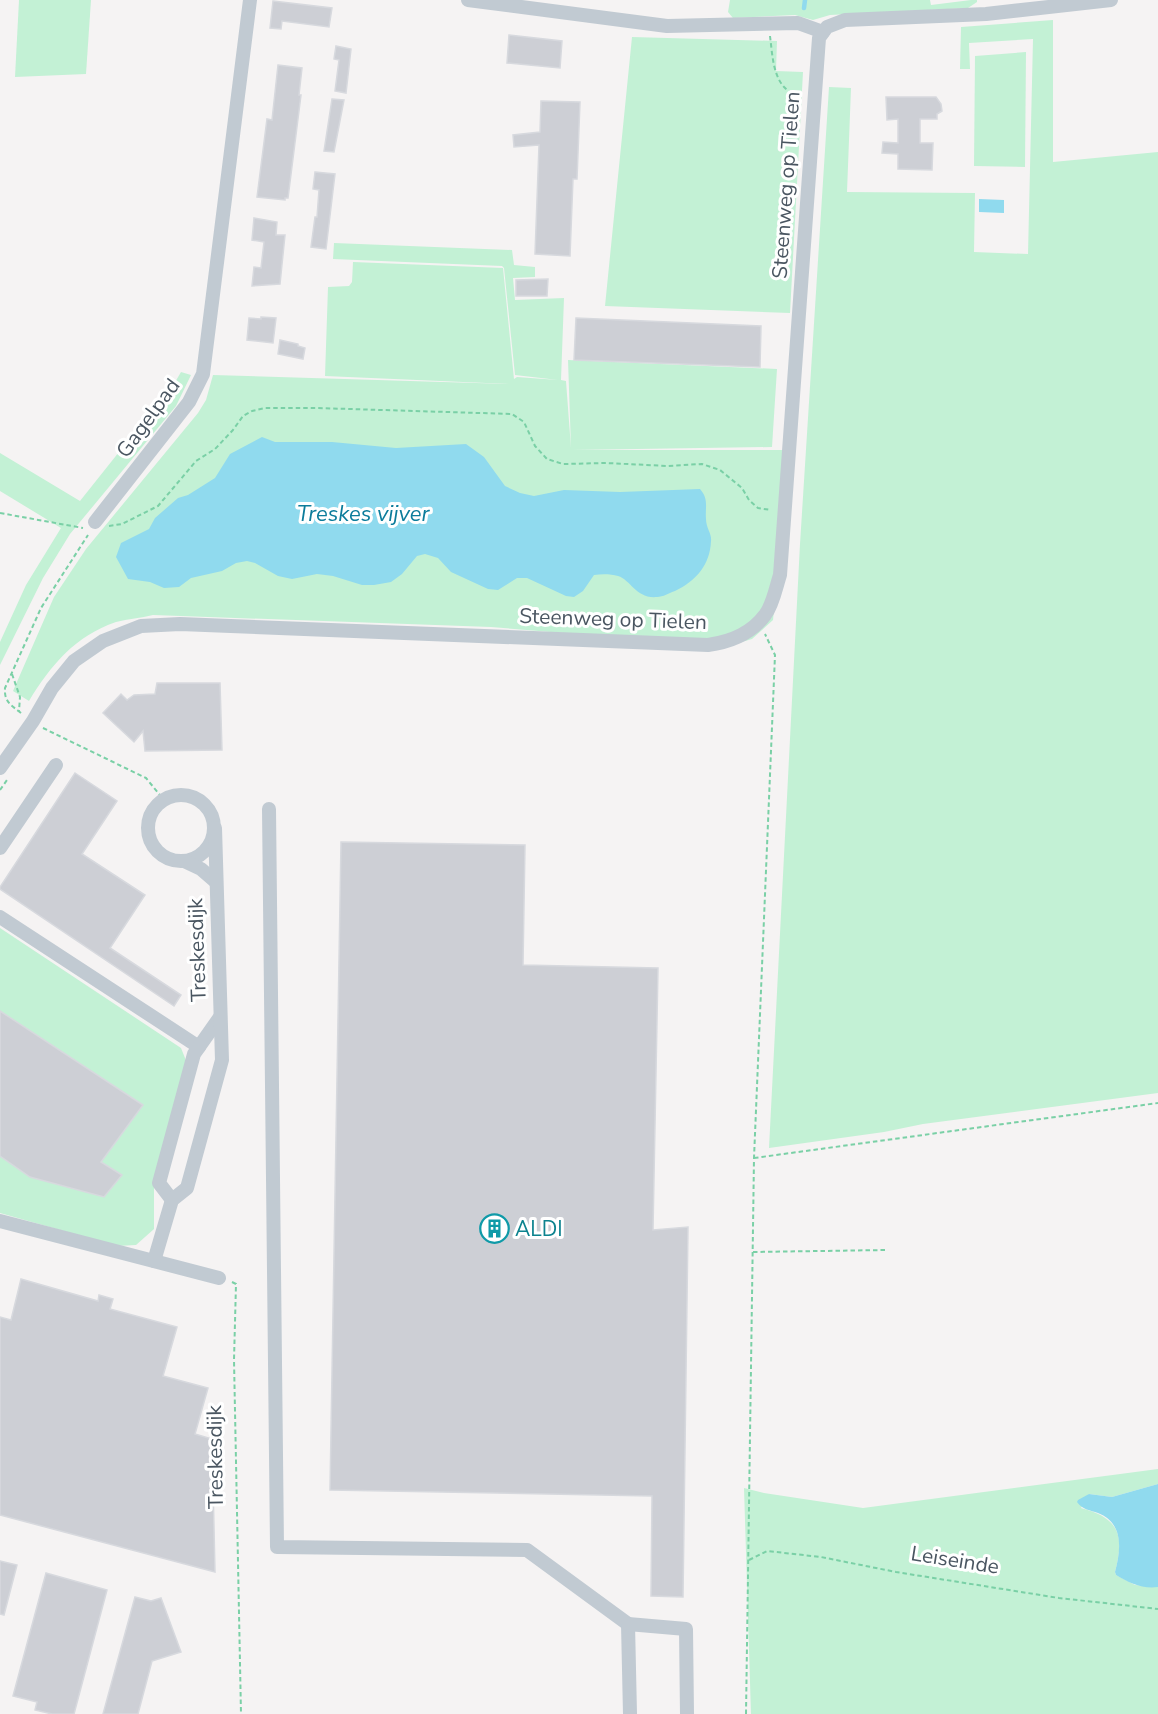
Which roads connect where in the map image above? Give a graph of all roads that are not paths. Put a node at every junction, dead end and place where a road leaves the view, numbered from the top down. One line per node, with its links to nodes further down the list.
1 (250, 0): 5 (street, Gagelpad)
2 (468, 0): 4 (street)
3 (1111, 0): 4 (street)
4 (823, 32): 7 (street, Steenweg op Tielen)
5 (93, 526)
6 (56, 765): 10 (street)
7 (0, 768)
8 (269, 809): 20 (street)
9 (215, 828): 11 (street); 11 (street, Treskesdijk); 12 (street, Treskesdijk)
10 (0, 848)
11 (184, 861): 12 (street, Treskesdijk)
12 (216, 882): 14 (street, Treskesdijk)
13 (0, 916): 15 (street)
14 (220, 1017): 15 (street, Treskesdijk); 16 (street, Treskesdijk)
15 (199, 1047): 16 (street, Treskesdijk)
16 (171, 1200): 18 (street, Treskesdijk)
17 (0, 1221): 18 (street)
18 (154, 1261): 19 (street)
19 (219, 1278)
20 (628, 1624): 21 (street); 22 (street)
21 (630, 1714)
22 (687, 1714)

